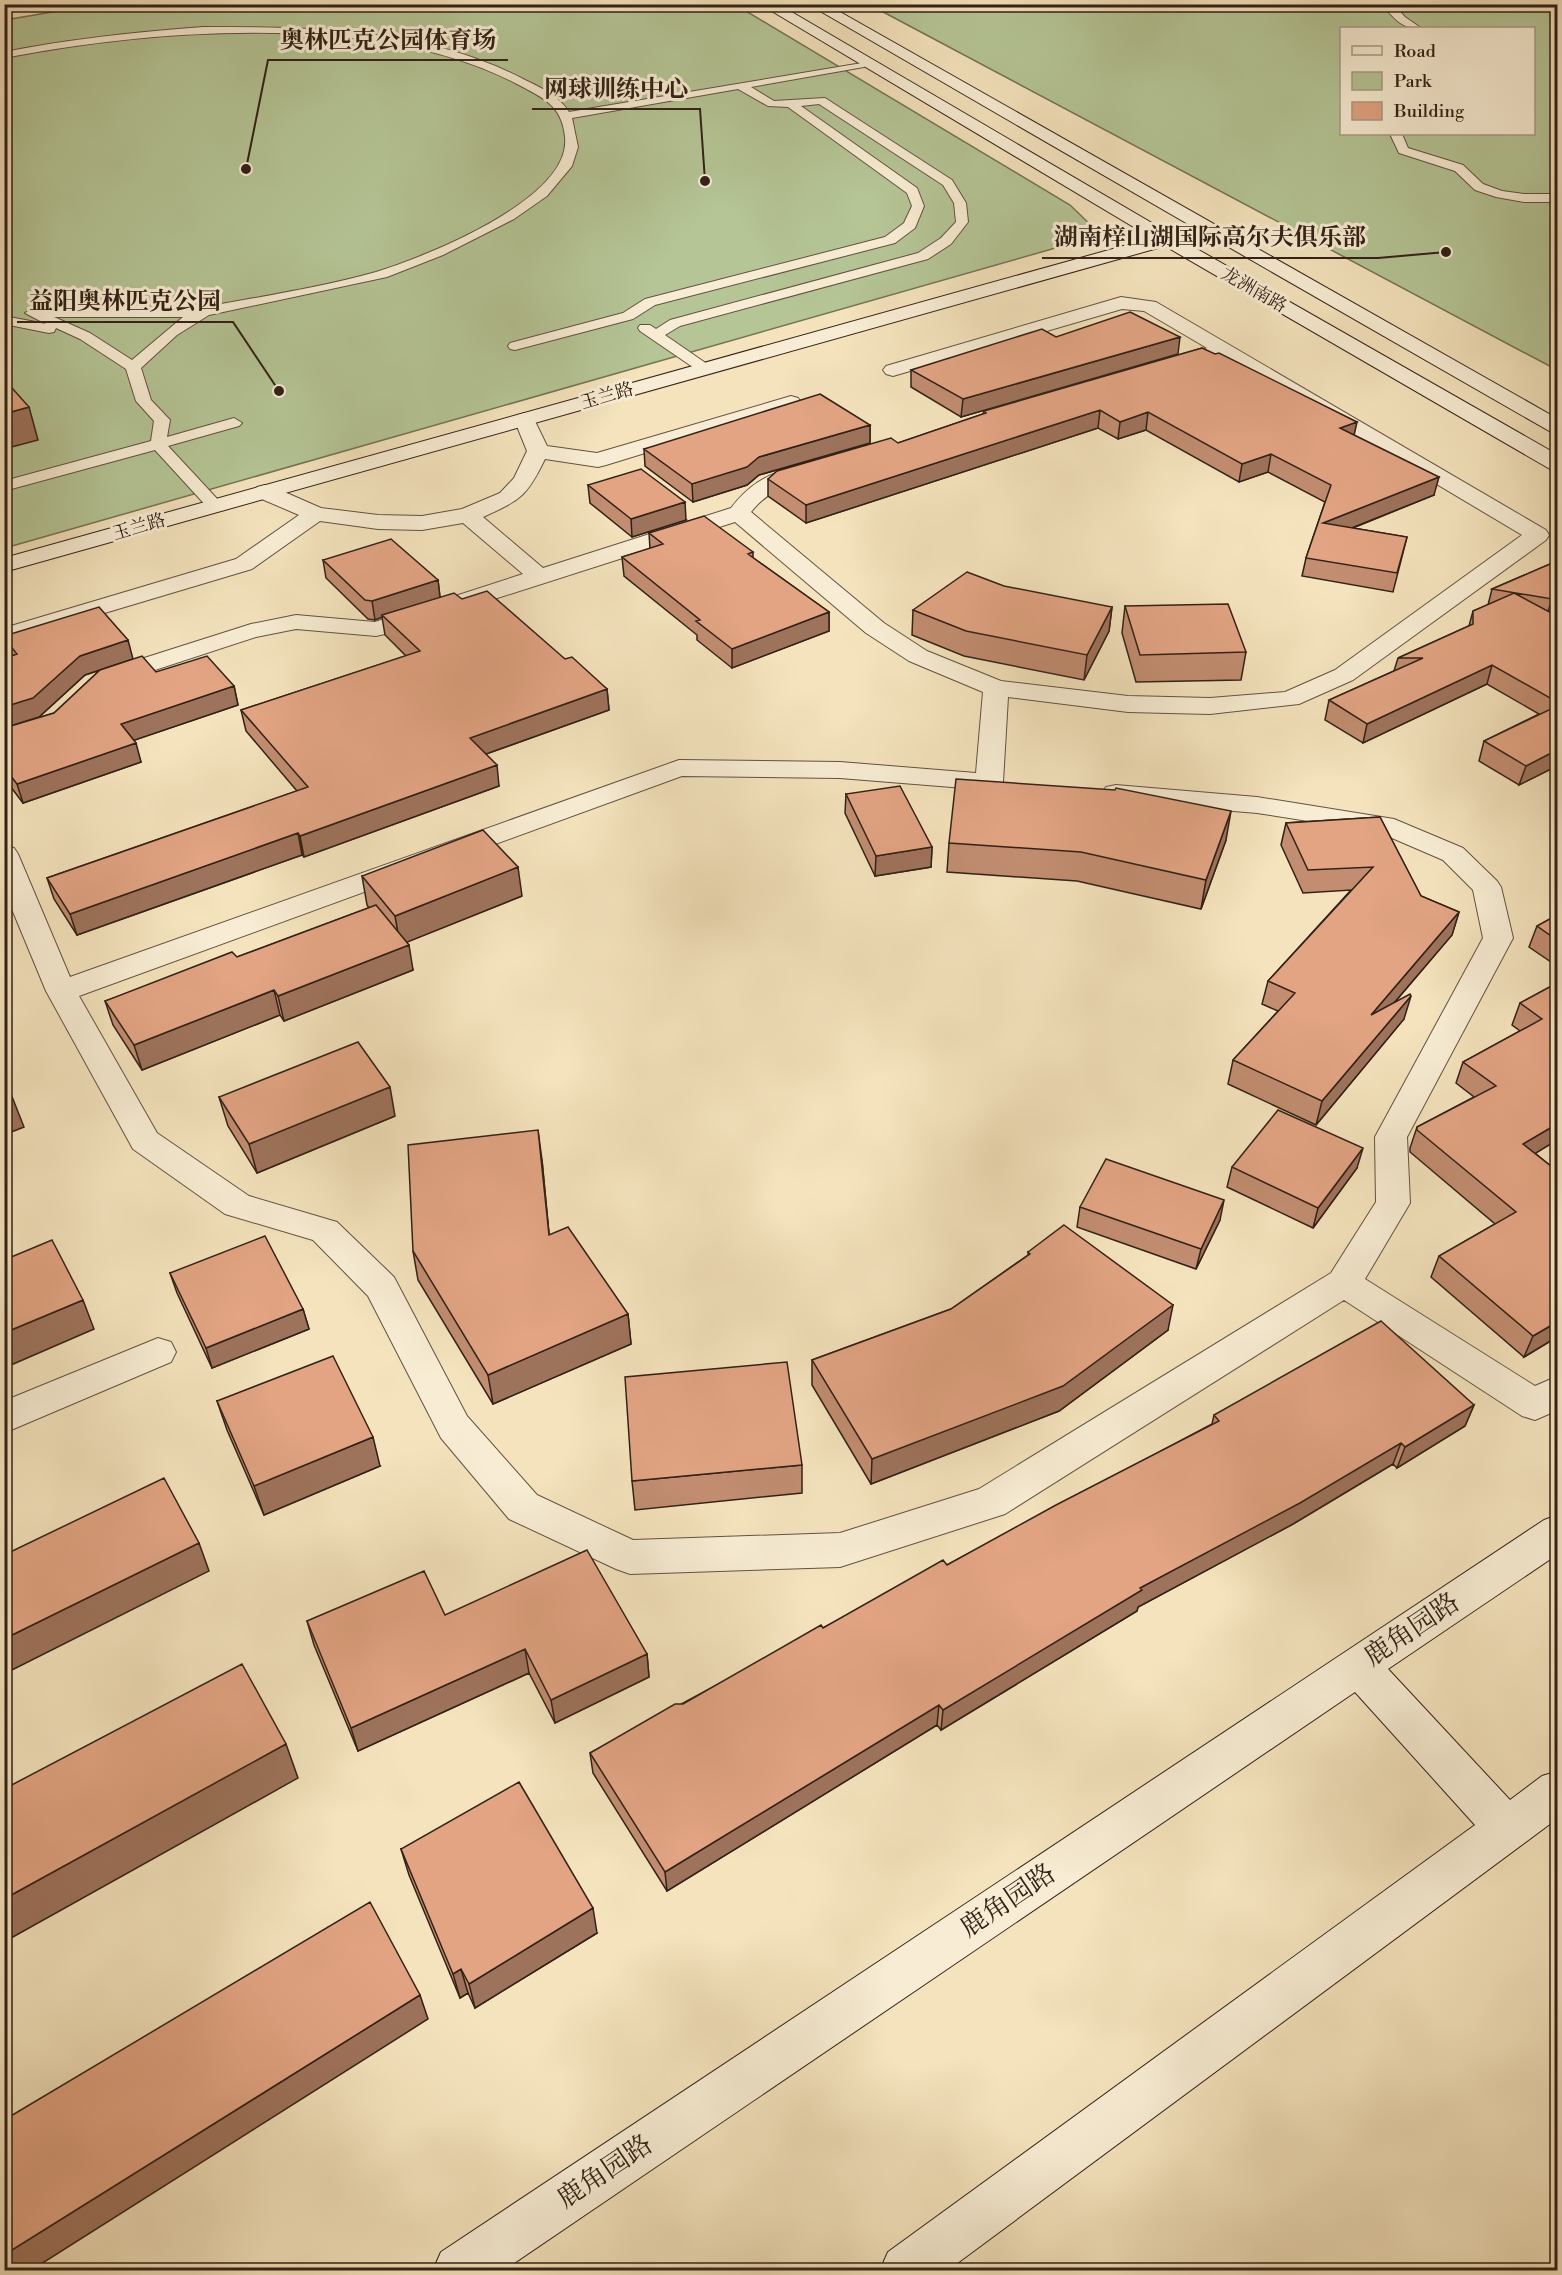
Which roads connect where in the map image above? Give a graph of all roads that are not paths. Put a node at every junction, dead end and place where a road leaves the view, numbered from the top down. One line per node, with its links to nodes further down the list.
1 (30, 4): 5 (street)
2 (766, 4): 8 (street, 龙洲南路)
3 (815, 4): 14 (street, 龙洲南路)
4 (1387, 4): 6 (lane)
5 (4, 9)
6 (1414, 27)
7 (4, 55): 11 (lane)
8 (864, 64): 9 (lane); 15 (street, 龙洲南路)
9 (740, 85): 10 (lane); 11 (lane)
10 (791, 104): 17 (lane); 19 (lane)
11 (564, 116): 16 (lane)
12 (1396, 135): 13 (lane)
13 (1557, 198)
14 (1209, 228): 15 (street, 玉兰路); 30 (street, 龙洲南路)
15 (1166, 239): 25 (street, 玉兰路); 33 (street, 龙洲南路)
16 (200, 313): 20 (lane); 24 (lane)
17 (628, 316): 19 (lane); 21 (lane)
18 (4, 320): 20 (lane)
19 (656, 335): 25 (lane)
20 (85, 336): 24 (lane)
21 (515, 346)
22 (1224, 349): 23 (street); 26 (street); 41 (street)
23 (1190, 359)
24 (133, 367): 31 (lane)
25 (705, 369): 28 (street, 玉兰路)
26 (893, 370)
27 (791, 402): 32 (street)
28 (525, 419): 32 (street); 36 (street, 玉兰路)
29 (234, 423): 31 (lane)
30 (1557, 428)
31 (158, 444): 35 (lane); 37 (lane)
32 (538, 451): 40 (street)
33 (1557, 464)
34 (825, 465): 38 (street)
35 (4, 486)
36 (265, 492): 37 (street, 玉兰路); 39 (street)
37 (215, 506): 42 (street, 玉兰路)
38 (739, 513): 43 (street); 45 (street)
39 (316, 514): 40 (street); 44 (street)
40 (468, 515): 43 (street)
41 (1548, 542): 45 (street)
42 (4, 565)
43 (540, 577): 46 (street)
44 (4, 636)
45 (996, 688): 47 (street)
46 (87, 690)
47 (989, 782): 48 (street); 51 (street)
48 (1024, 785)
49 (1082, 790): 52 (street)
50 (4, 854): 51 (street)
51 (61, 991): 52 (street)
52 (1344, 1284): 54 (street)
53 (158, 1352): 55 (street)
54 (1557, 1391)
55 (4, 1418)
56 (1557, 1532): 57 (street, 鹿角园路)
57 (1358, 1666): 59 (street); 60 (street, 鹿角园路)
58 (1557, 1791): 59 (street)
59 (1507, 1828): 61 (street)
60 (459, 2271)
61 (906, 2271)

